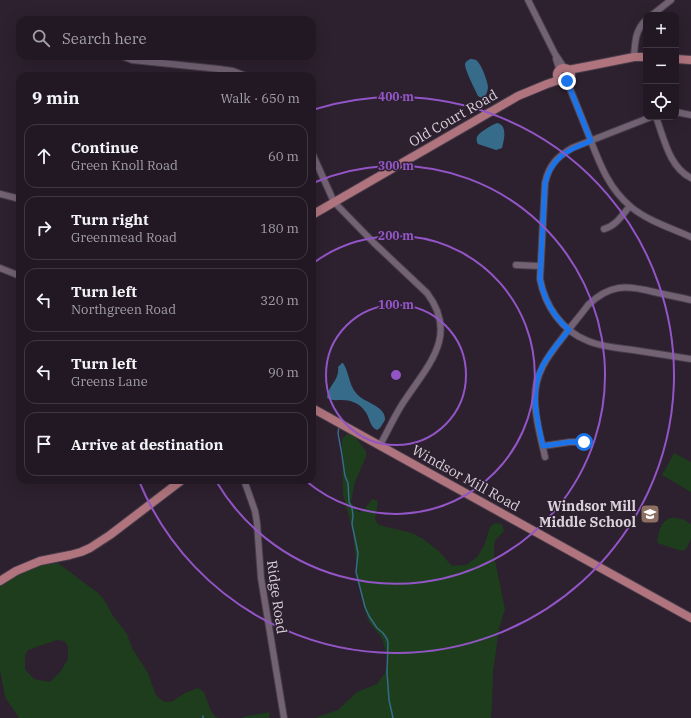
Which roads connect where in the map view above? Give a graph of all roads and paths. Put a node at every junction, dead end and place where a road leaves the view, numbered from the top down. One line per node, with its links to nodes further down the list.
1 (528, 0): 11 (street)
2 (671, 0): 3 (street)
3 (656, 12)
4 (643, 24): 5 (street)
5 (634, 57): 6 (main road, Old Court Road); 11 (main road, Old Court Road)
6 (643, 57)
7 (679, 59): 9 (main road)
8 (132, 60): 10 (street)
9 (691, 60)
10 (236, 72)
11 (564, 74): 16 (street); 21 (main road, Old Court Road)
12 (679, 113): 13 (street)
13 (691, 116)
14 (644, 120): 16 (street)
15 (657, 120): 18 (street)
16 (591, 141): 22 (street); 27 (street)
17 (316, 162): 21 (street)
18 (691, 178)
19 (0, 194): 20 (street)
20 (16, 198)
21 (334, 202): 23 (main road, Old Court Road); 35 (street)
22 (630, 206): 24 (street); 25 (street)
23 (316, 213)
24 (604, 229)
25 (691, 237)
26 (516, 265): 27 (street)
27 (540, 266): 31 (street)
28 (0, 268): 29 (street)
29 (16, 274)
30 (691, 300): 31 (street)
31 (569, 330): 32 (street); 36 (street)
32 (691, 359)
33 (316, 410): 35 (main road, Windsor Mill Road)
34 (584, 442): 36 (street)
35 (380, 445): 41 (main road, Windsor Mill Road)
36 (543, 446): 37 (street)
37 (545, 457)
38 (177, 484): 40 (main road)
39 (245, 484): 42 (street, Ridge Road)
40 (0, 581)
41 (691, 618)
42 (284, 718)

